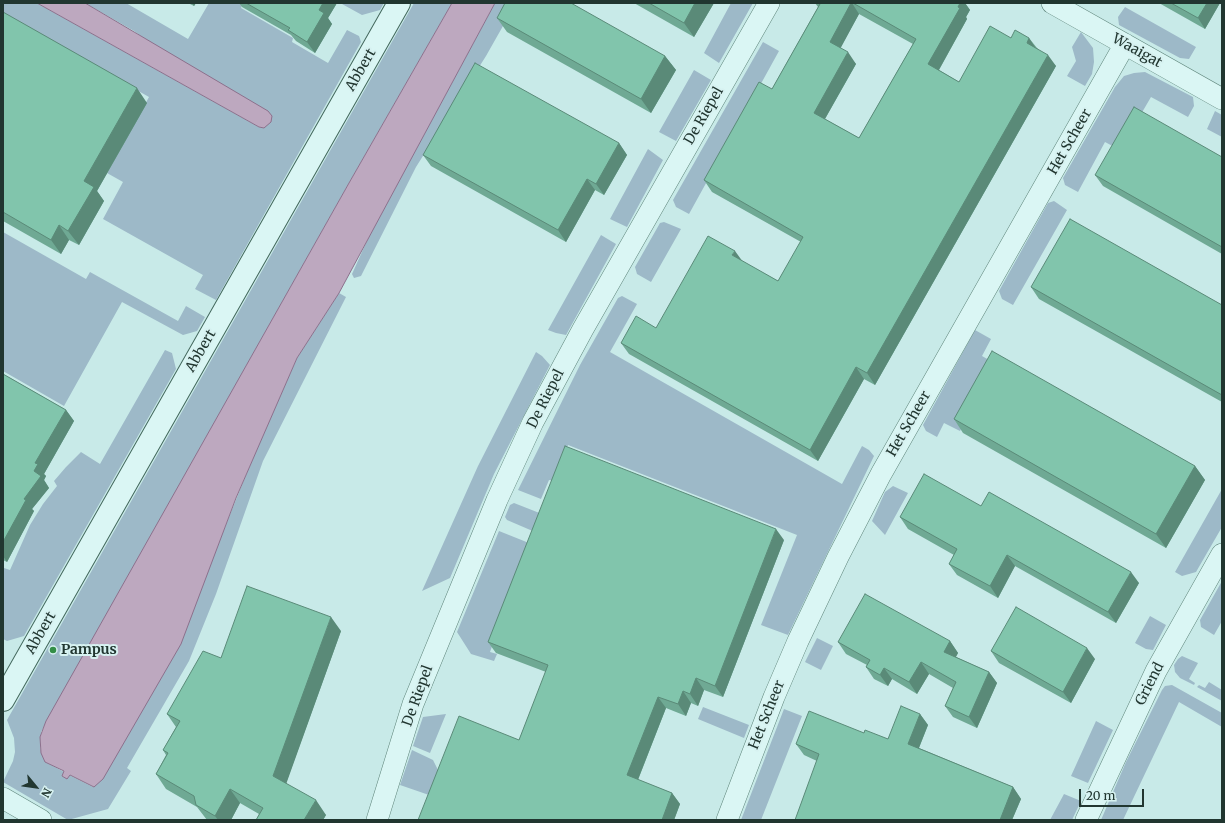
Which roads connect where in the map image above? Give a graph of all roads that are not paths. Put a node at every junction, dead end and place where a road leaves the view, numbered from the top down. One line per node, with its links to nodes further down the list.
1 (399, 3): 7 (street, Abbert)
2 (769, 3): 10 (street, De Riepel)
3 (1052, 3): 4 (street, Waaigat)
4 (1125, 44): 5 (street, Waaigat); 11 (street, Het Scheer)
5 (1222, 99)
6 (1222, 554): 12 (street, Griend)
7 (3, 700)
8 (3, 798): 9 (street)
9 (41, 820)
10 (377, 820)
11 (727, 820)
12 (1086, 820)

